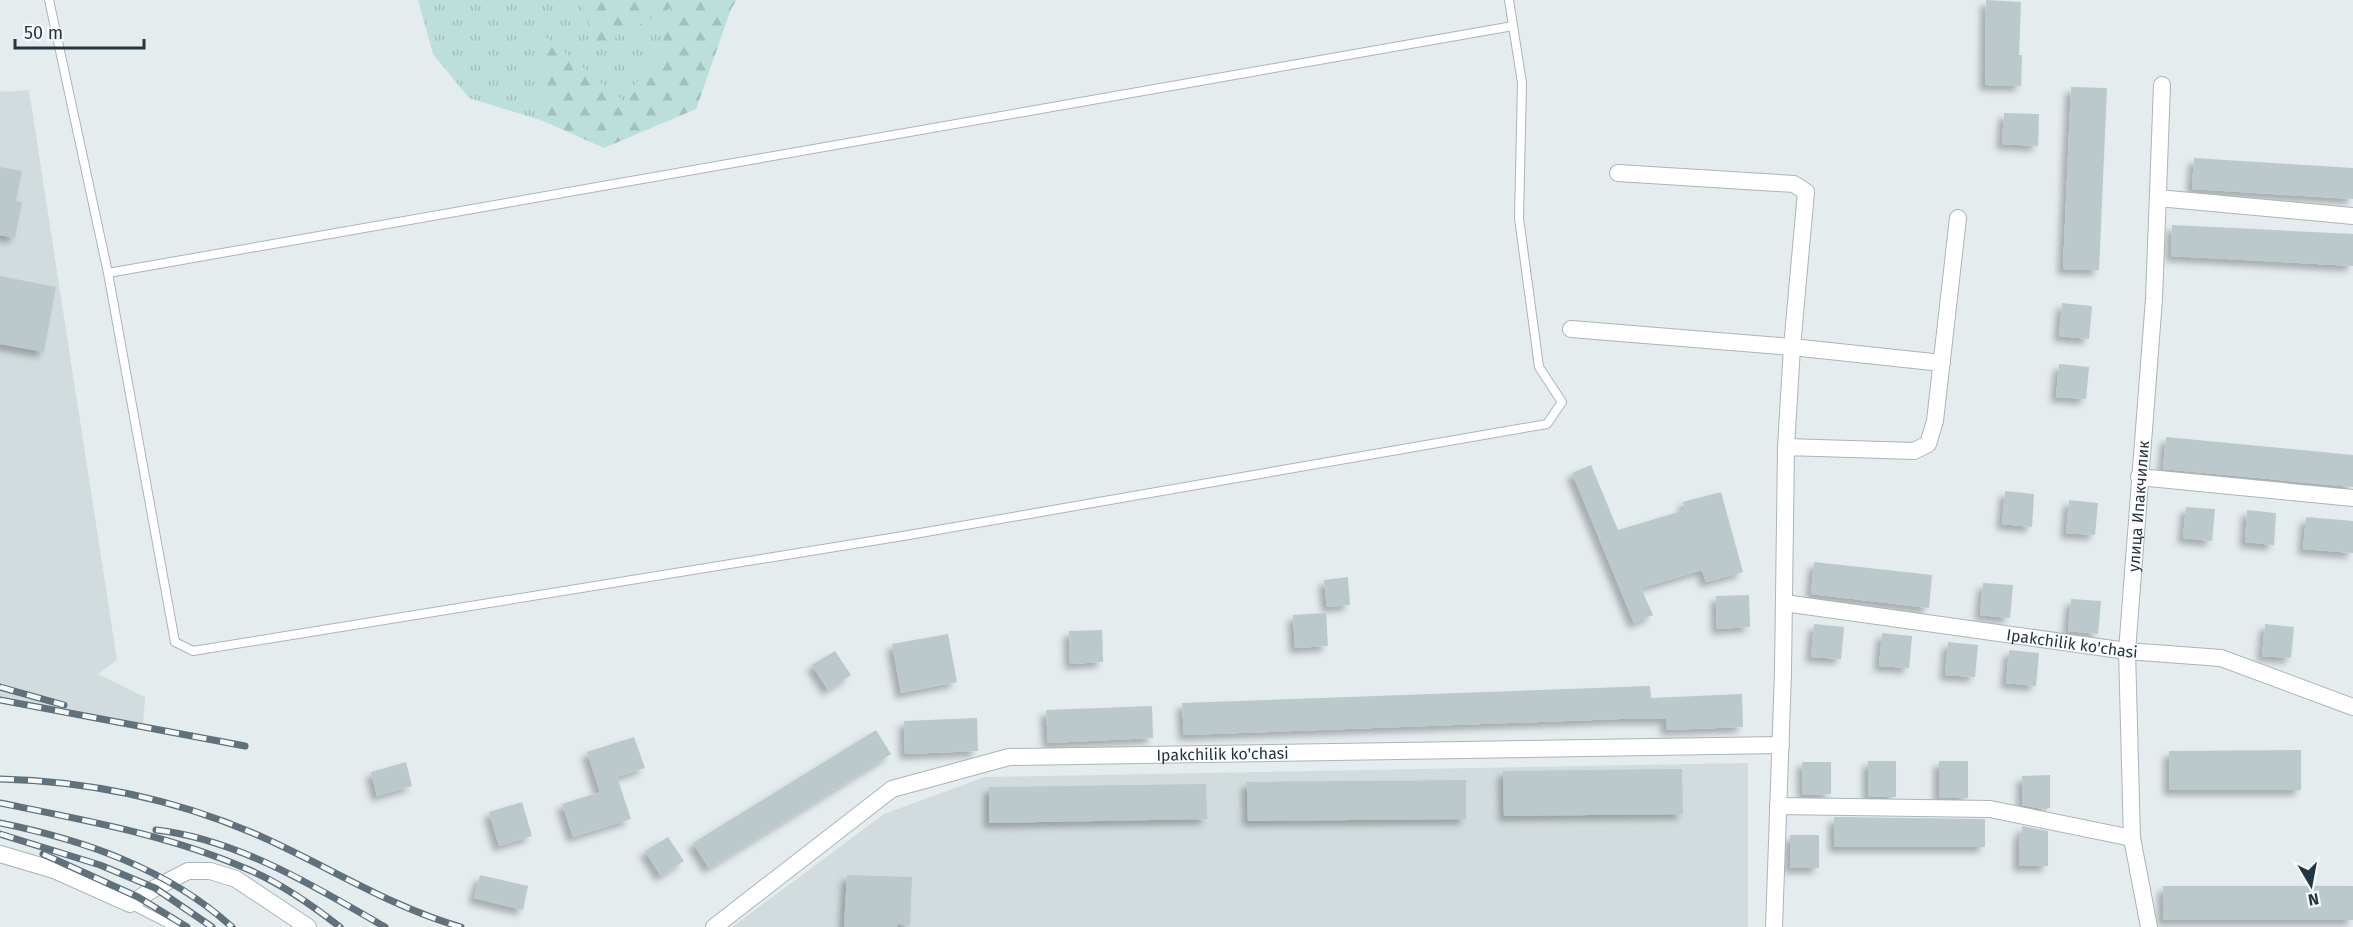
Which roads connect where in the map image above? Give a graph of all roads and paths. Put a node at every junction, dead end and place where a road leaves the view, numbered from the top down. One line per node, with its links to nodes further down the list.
1 (49, 0): 9 (lane)
2 (1509, 0): 3 (lane)
3 (1513, 26): 9 (lane); 9 (lane)
4 (2162, 85): 6 (street, улица Ипакчилик)
5 (1618, 173): 11 (street)
6 (2158, 198): 7 (street); 14 (street, улица Ипакчилик)
7 (2353, 216)
8 (1958, 218): 12 (street)
9 (108, 273)
10 (1571, 329): 11 (street)
11 (1791, 347): 12 (street); 13 (street)
12 (1942, 363): 13 (street)
13 (1786, 447): 16 (street)
14 (2139, 477): 15 (street); 17 (street, улица Ипакчилик)
15 (2353, 498)
16 (1784, 603): 17 (street, Ipakchilik ko'chasi); 19 (street)
17 (2127, 651): 18 (street, Ipakchilik ko'chasi); 21 (street, улица Ипакчилик)
18 (2353, 707)
19 (1780, 745): 20 (street); 26 (street, Ipakchilik ko'chasi)
20 (1778, 806): 21 (street); 27 (street)
21 (2132, 838): 28 (street, улица Ипакчилик)
22 (0, 854): 23 (street)
23 (130, 904): 24 (lane); 25 (street)
24 (175, 927)
25 (308, 927)
26 (714, 927)
27 (1774, 927)
28 (2149, 927)

